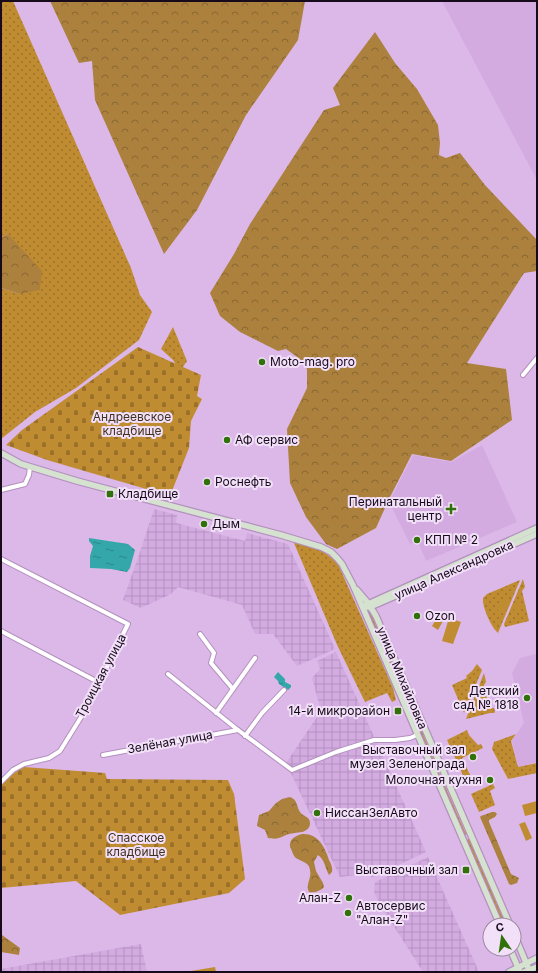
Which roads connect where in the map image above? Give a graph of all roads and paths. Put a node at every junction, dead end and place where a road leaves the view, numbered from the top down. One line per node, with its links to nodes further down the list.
1 (537, 358): 2 (street)
2 (523, 375)
3 (1, 453): 4 (main road)
4 (30, 467): 5 (street); 9 (main road)
5 (1, 490)
6 (537, 528): 11 (main road, улица Александровка)
7 (537, 534): 11 (main road, улица Александровка)
8 (1, 559): 18 (street, Троицкая улица)
9 (353, 585): 10 (main road); 12 (main road)
10 (361, 595): 11 (main road); 12 (main road)
11 (381, 600): 12 (main road, улица Александровка); 13 (main road)
12 (366, 607): 13 (main road, улица Михайловка); 23 (main road, улица Михайловка)
13 (376, 616): 26 (main road, улица Михайловка)
14 (1, 631): 18 (street)
15 (200, 634): 19 (street)
16 (254, 658): 19 (street)
17 (168, 674): 21 (street)
18 (101, 681): 28 (street, Троицкая улица)
19 (233, 689): 21 (street)
20 (284, 690): 24 (street)
21 (216, 713): 22 (street)
22 (238, 730): 24 (street); 25 (street, Зелёная улица)
23 (417, 735): 24 (street); 27 (main road, улица Михайловка)
24 (245, 736)
25 (103, 755)
26 (440, 765): 27 (street); 29 (main road, улица Михайловка)
27 (432, 768): 30 (main road, улица Михайловка)
28 (1, 782)
29 (470, 834): 30 (street); 32 (main road, улица Михайловка)
30 (461, 837): 31 (main road, улица Михайловка)
31 (496, 917)
32 (506, 917)
33 (523, 955): 34 (main road); 35 (main road); 36 (main road)
34 (515, 959): 38 (main road)
35 (535, 959): 36 (main road)
36 (526, 963): 38 (main road); 40 (main road)
37 (537, 967): 40 (main road)
38 (519, 970): 39 (main road)
39 (510, 971)
40 (529, 972)

